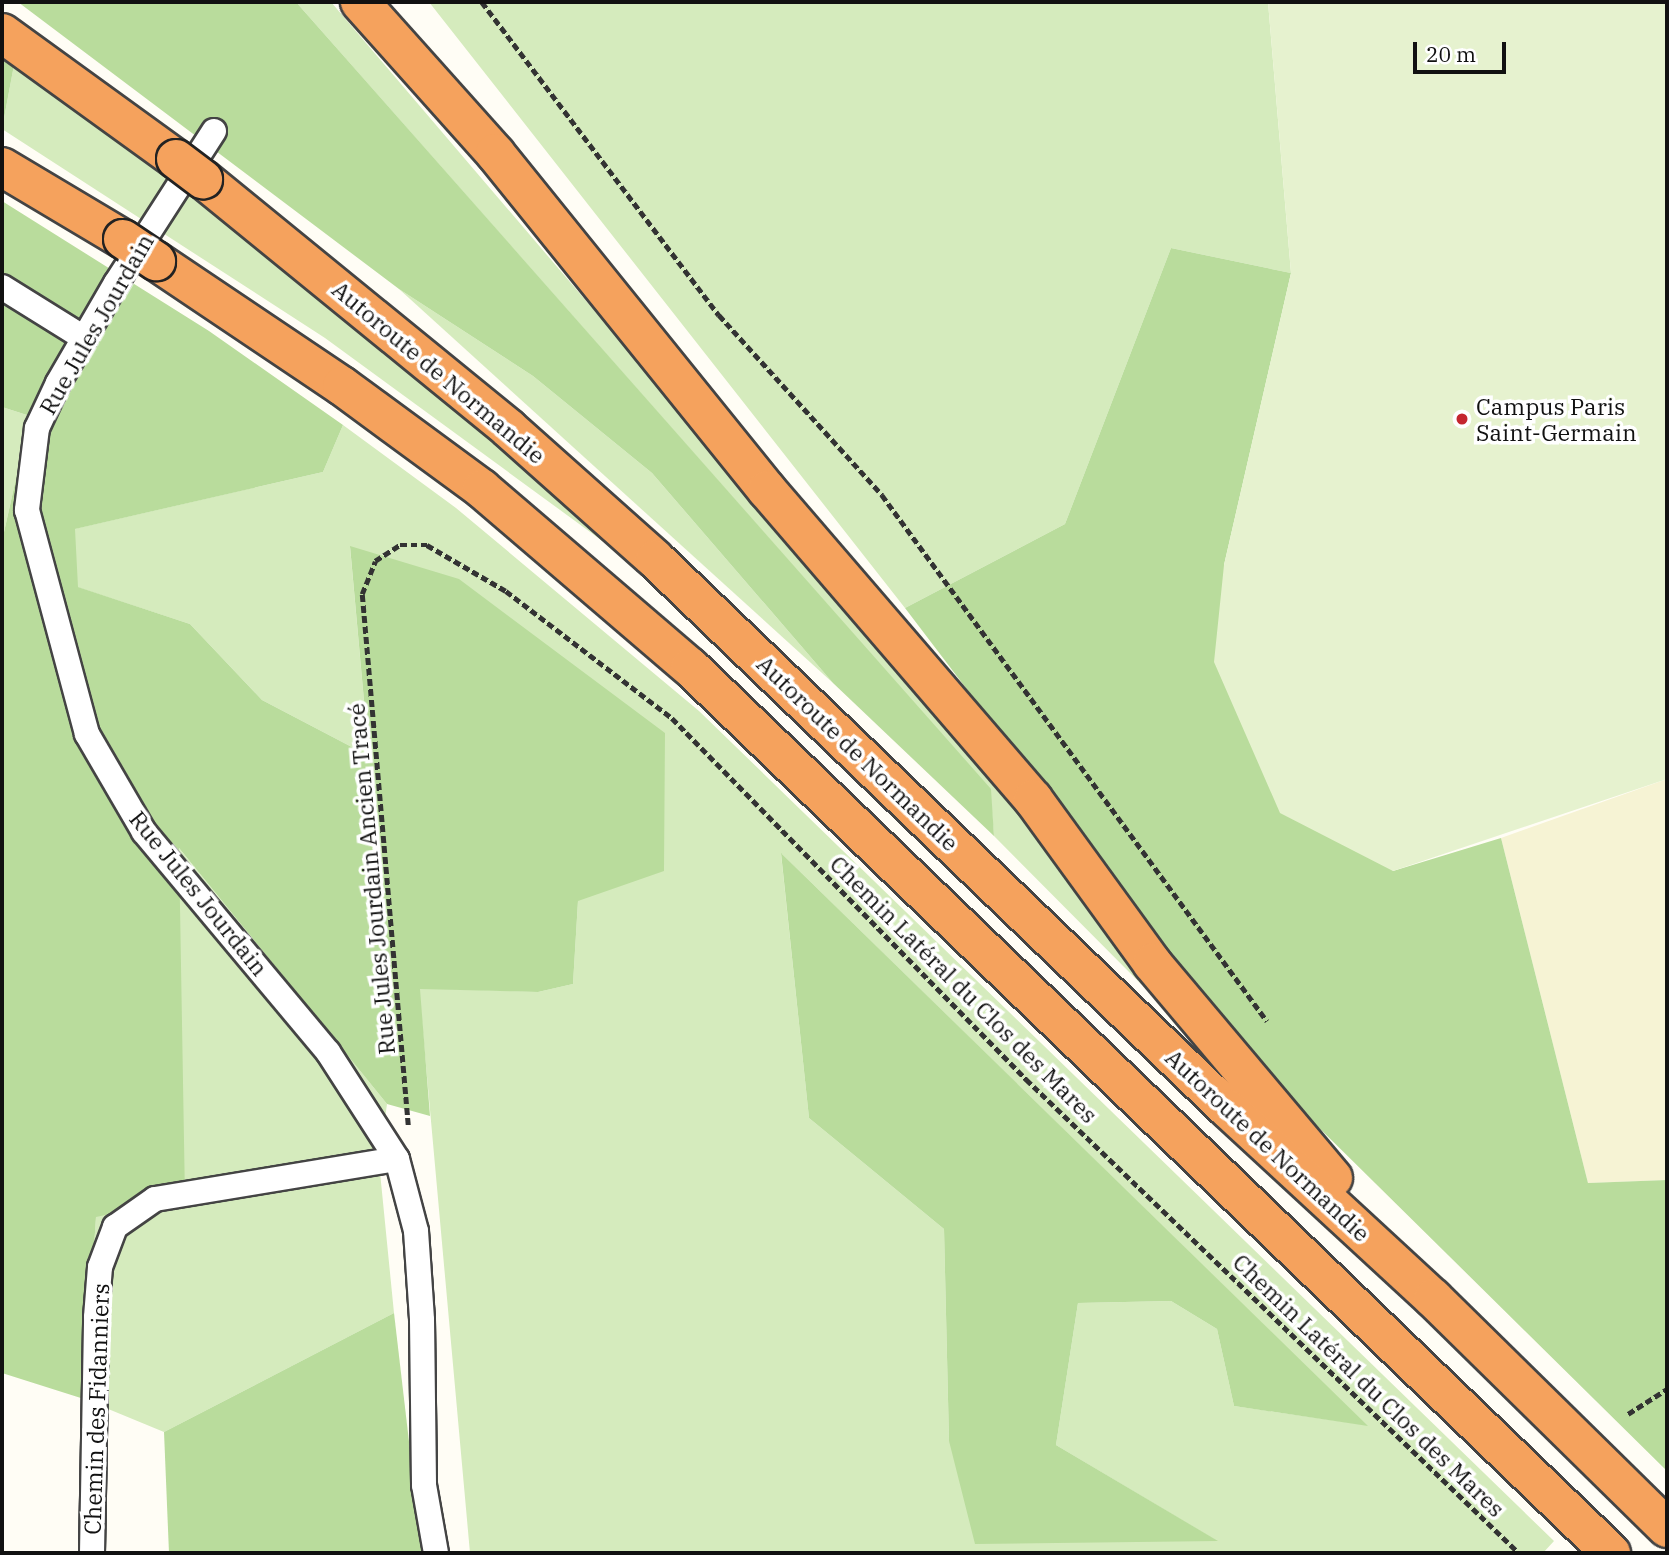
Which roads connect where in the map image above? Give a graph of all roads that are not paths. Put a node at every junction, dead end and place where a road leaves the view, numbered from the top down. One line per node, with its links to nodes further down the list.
1 (360, 2): 5 (highway)
2 (387, 2): 5 (highway)
3 (2, 33): 10 (highway, Autoroute de Normandie)
4 (214, 131): 8 (street, Rue Jules Jourdain)
5 (495, 153): 10 (highway)
6 (2, 167): 14 (highway, bridge)
7 (2, 287): 8 (street)
8 (84, 338): 9 (street, Rue Jules Jourdain)
9 (397, 1159): 12 (street, Chemin des Fidanniers); 13 (street, Rue Jules Jourdain)
10 (1433, 1298): 11 (highway, Autoroute de Normandie)
11 (1667, 1528)
12 (92, 1553)
13 (436, 1553)
14 (1611, 1553)

